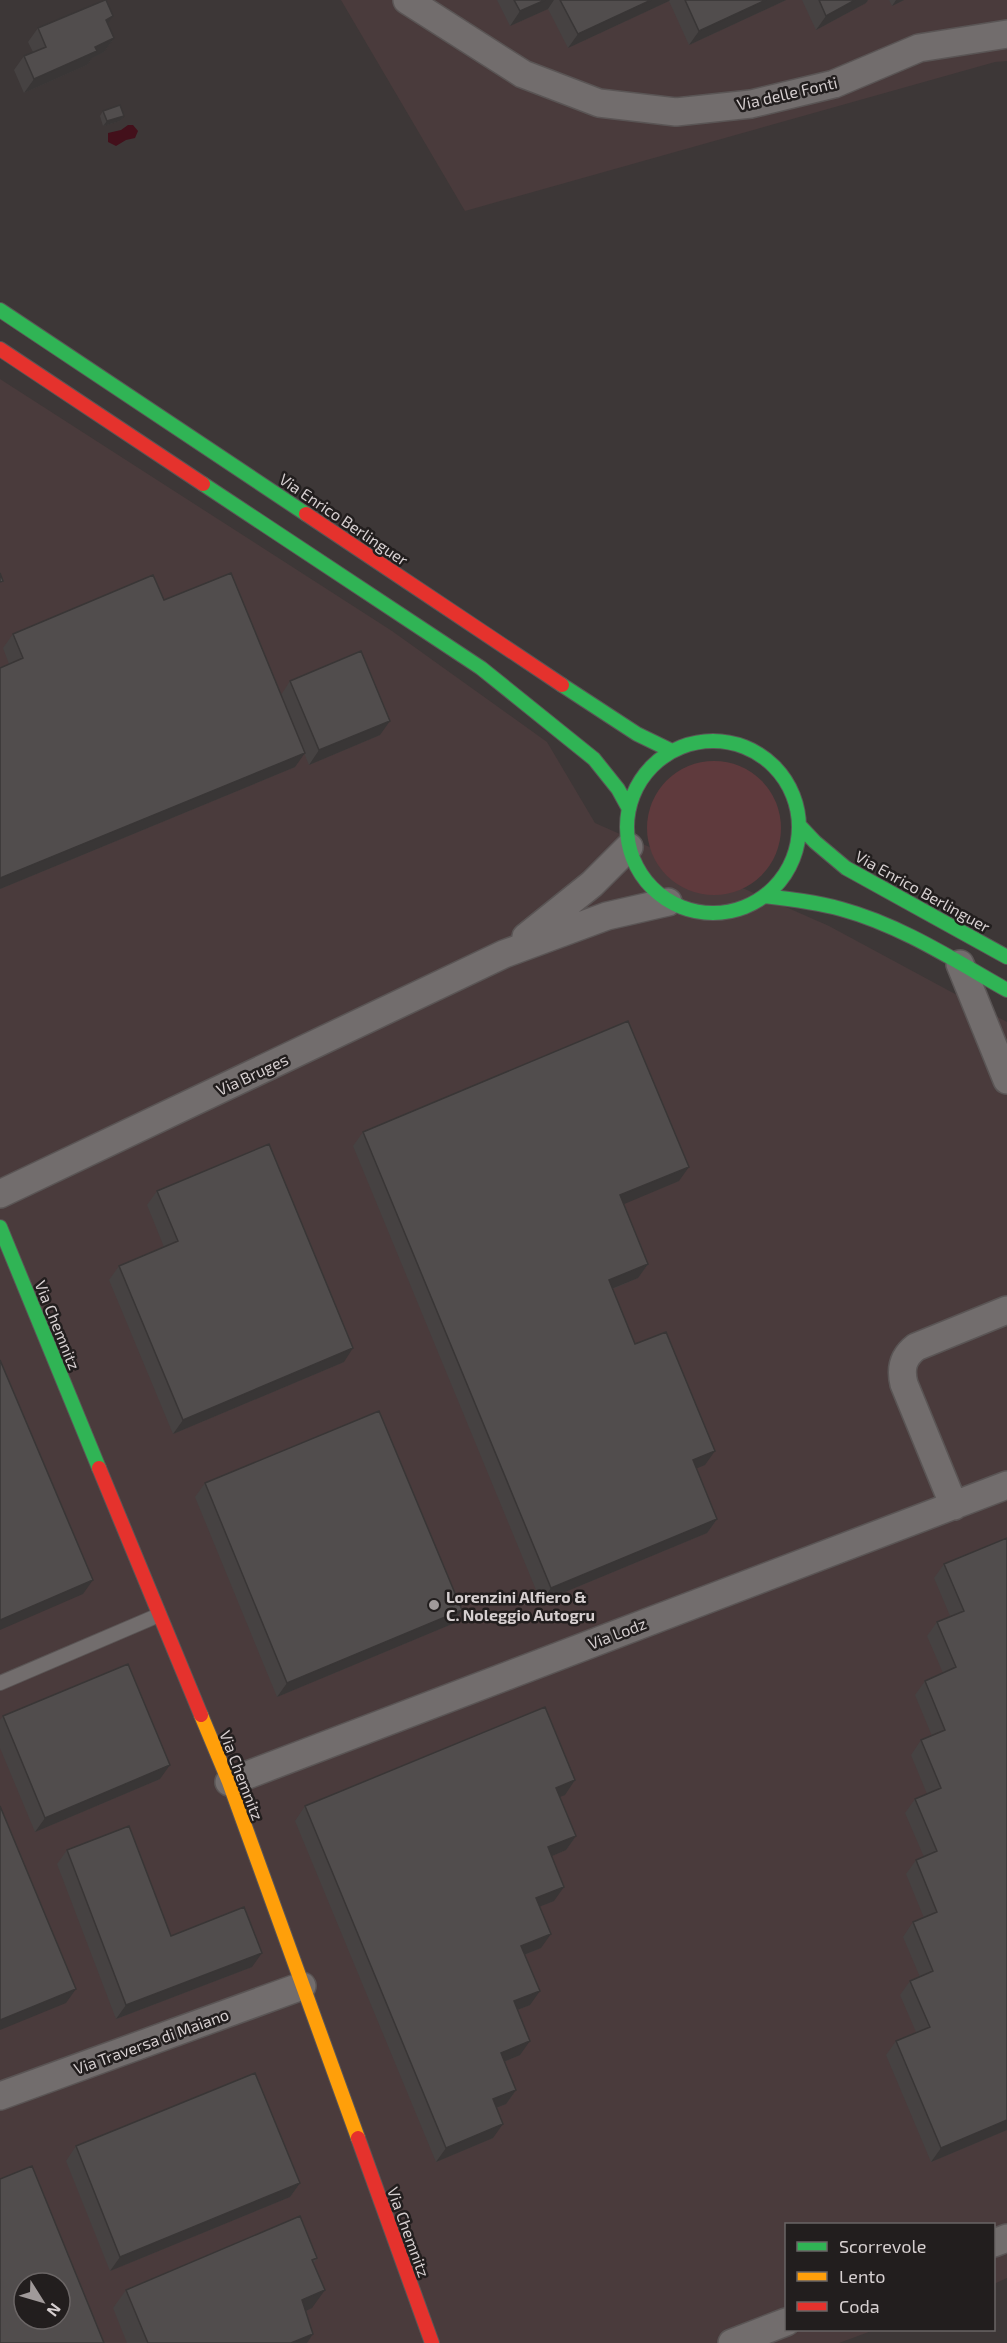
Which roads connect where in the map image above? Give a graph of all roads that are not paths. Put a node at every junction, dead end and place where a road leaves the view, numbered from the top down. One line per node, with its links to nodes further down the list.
1 (407, 0): 2 (street, Via delle Fonti)
2 (1007, 34)
3 (0, 310): 5 (main road, Via Enrico Berlinguer)
4 (0, 349): 6 (main road)
5 (672, 751): 6 (main road); 7 (main road)
6 (628, 808): 8 (main road)
7 (799, 825): 9 (main road); 12 (main road, Via Enrico Berlinguer)
8 (629, 847): 10 (main road); 11 (street, Via Bruges)
9 (764, 896): 10 (main road); 13 (main road)
10 (668, 902): 11 (street, Via Bruges)
11 (504, 954): 16 (street, Via Bruges)
12 (1007, 957)
13 (960, 964): 14 (main road); 15 (street)
14 (1007, 990)
15 (1007, 1080)
16 (0, 1194)
17 (0, 1227): 21 (main road, Via Chemnitz)
18 (1007, 1310): 20 (street)
19 (1007, 1485): 20 (street, Via Lodz)
20 (954, 1506): 23 (street, Via Lodz)
21 (159, 1615): 22 (lane); 23 (main road, Via Chemnitz)
22 (0, 1683)
23 (229, 1782): 24 (main road, Via Chemnitz)
24 (302, 1986): 25 (street, Via Traversa di Maiano); 27 (main road, Via Chemnitz)
25 (0, 2096)
26 (785, 2322): 28 (street)
27 (432, 2343)
28 (732, 2343)

